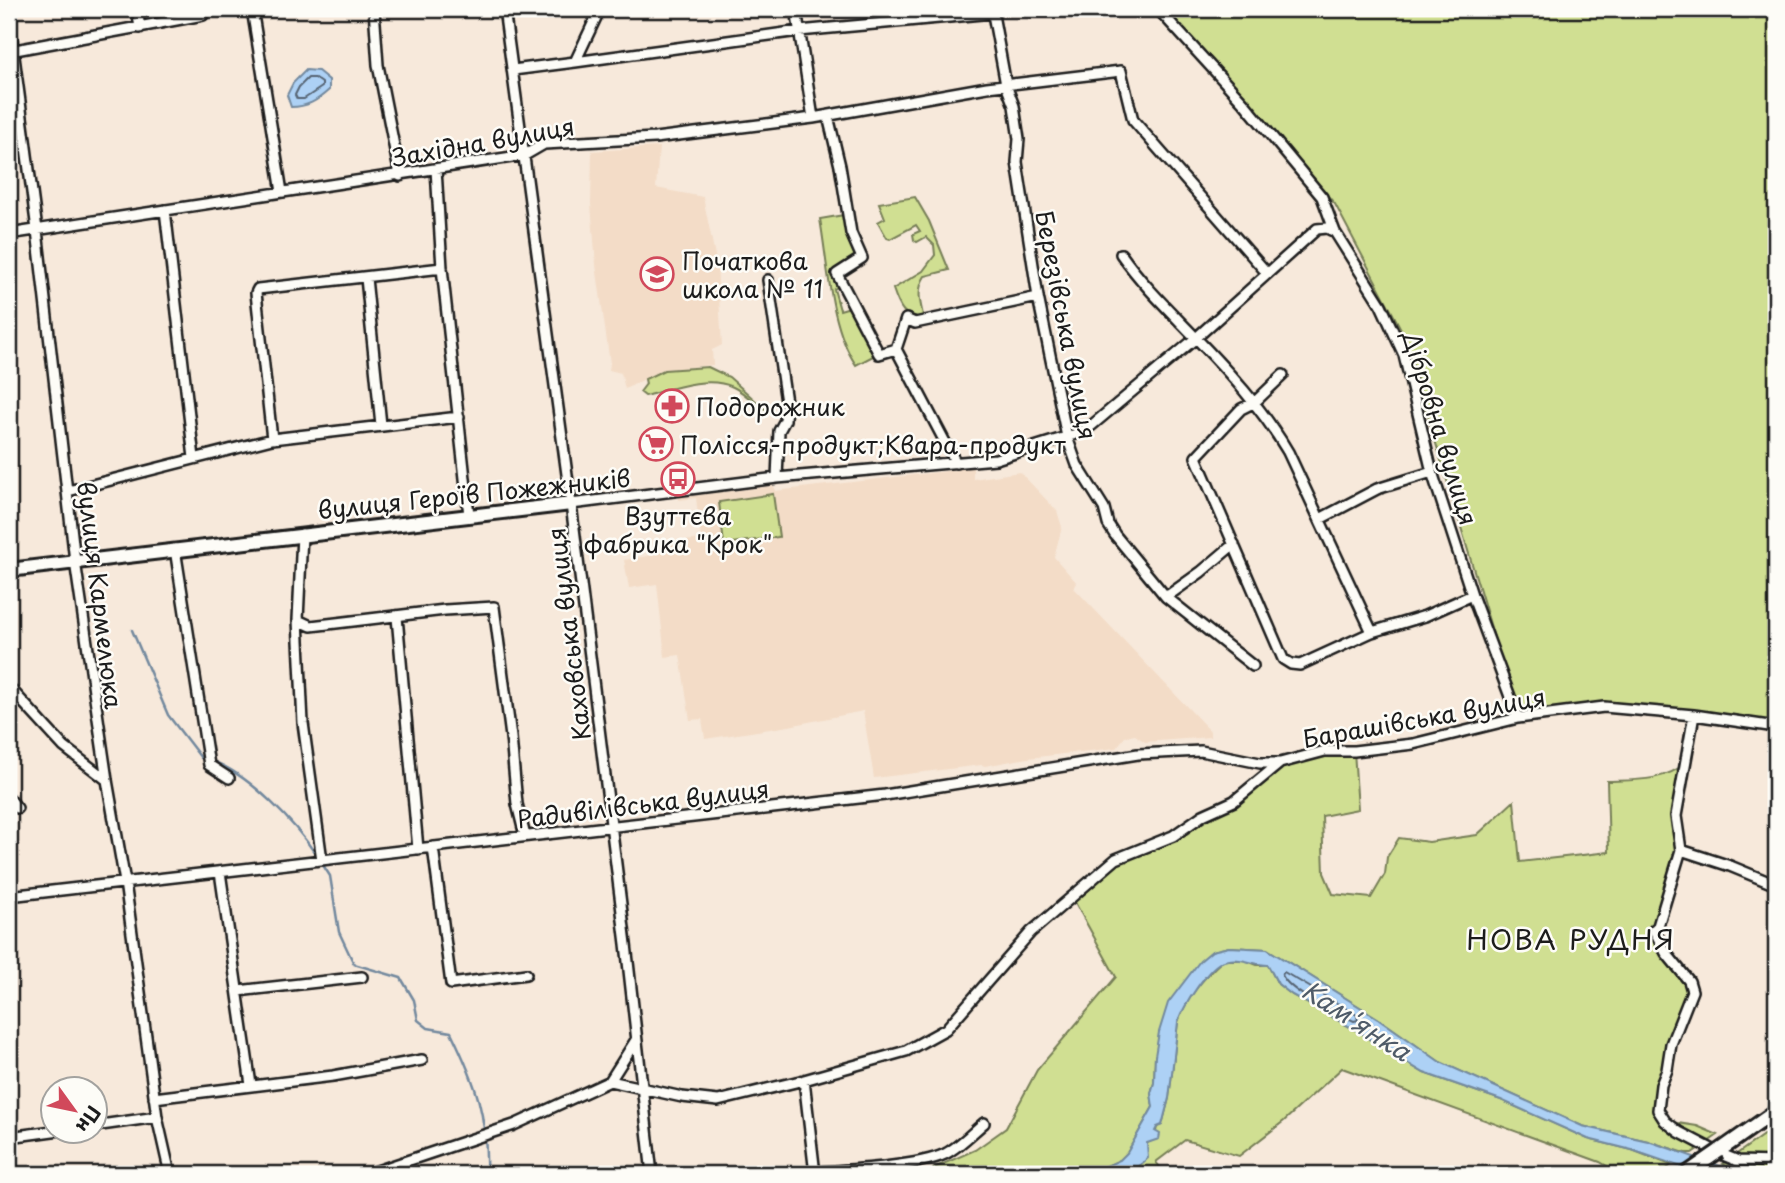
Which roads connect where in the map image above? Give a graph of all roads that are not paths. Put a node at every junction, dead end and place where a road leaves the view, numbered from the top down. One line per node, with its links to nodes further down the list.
1 (137, 9): 11 (street)
2 (252, 9): 22 (street)
3 (374, 9): 21 (street)
4 (504, 9): 15 (street, Каховська вулиця)
5 (600, 9): 14 (street)
6 (796, 9): 12 (street)
7 (1158, 9): 25 (street, Дібровна вулиця)
8 (993, 11): 12 (street); 16 (street, Березівська вулиця)
9 (203, 15): 11 (street)
10 (9, 19): 13 (street, вулиця Кармелюка)
11 (140, 28): 13 (street)
12 (799, 32): 14 (street); 18 (street)
13 (11, 51): 24 (street, вулиця Кармелюка)
14 (575, 62): 15 (street)
15 (513, 70): 19 (street, Каховська вулиця)
16 (1006, 85): 17 (street, Західна вулиця); 29 (street, Західна вулиця); 32 (street, Березівська вулиця)
17 (828, 116): 18 (street, Західна вулиця); 34 (street)
18 (813, 118): 19 (street, Західна вулиця)
19 (525, 155): 20 (street, Західна вулиця); 46 (street, Каховська вулиця)
20 (436, 169): 21 (street, Західна вулиця); 28 (street)
21 (400, 176): 22 (street, Західна вулиця)
22 (282, 192): 23 (street, Західна вулиця)
23 (165, 210): 24 (street, Західна вулиця); 41 (street)
24 (37, 230): 26 (street, Західна вулиця); 45 (street, вулиця Кармелюка)
25 (1335, 232): 29 (street, вулиця Героїв Пожежників); 43 (street, Дібровна вулиця)
26 (9, 234)
27 (1121, 254): 33 (street)
28 (442, 268): 30 (street); 37 (street)
29 (1267, 274): 33 (street, вулиця Героїв Пожежників)
30 (366, 278): 38 (street); 40 (street)
31 (768, 280): 44 (street)
32 (1038, 297): 34 (street); 39 (street, Березівська вулиця)
33 (1196, 338): 36 (street); 39 (street, вулиця Героїв Пожежників)
34 (896, 349): 42 (street)
35 (1283, 374): 36 (street)
36 (1255, 402): 48 (street); 50 (street)
37 (459, 417): 38 (street); 47 (street)
38 (381, 425): 40 (street)
39 (1067, 437): 42 (street, вулиця Героїв Пожежників); 55 (street, Березівська вулиця)
40 (272, 439): 41 (street)
41 (194, 458): 45 (street)
42 (956, 463): 44 (street, вулиця Героїв Пожежників)
43 (1432, 472): 48 (street); 54 (street, Дібровна вулиця)
44 (777, 478): 46 (street, вулиця Героїв Пожежників)
45 (68, 491): 52 (street, вулиця Кармелюка)
46 (571, 503): 47 (street, вулиця Героїв Пожежників); 71 (street, Каховська вулиця)
47 (469, 515): 49 (street, вулиця Героїв Пожежників)
48 (1320, 519): 58 (street)
49 (302, 534): 51 (street, вулиця Героїв Пожежників); 57 (street)
50 (1234, 544): 55 (street); 58 (street)
51 (175, 550): 52 (street, вулиця Героїв Пожежників); 66 (street)
52 (75, 561): 53 (street, вулиця Героїв Пожежників); 67 (street, вулиця Кармелюка)
53 (9, 570)
54 (1472, 595): 58 (street); 62 (street, Дібровна вулиця)
55 (1166, 597): 59 (street, Березівська вулиця)
56 (397, 617): 57 (street); 72 (street); 74 (street)
57 (298, 620): 76 (street)
58 (1372, 632)
59 (1253, 666)
60 (11, 694): 67 (street)
61 (1694, 715): 62 (street, Барашівська вулиця); 63 (street, Барашівська вулиця); 75 (street)
62 (1518, 718): 65 (street, Барашівська вулиця)
63 (1776, 727)
64 (1253, 762): 65 (street, Радивілівська вулиця); 68 (street); 71 (street, Радивілівська вулиця)
65 (1280, 763): 68 (street, Барашівська вулиця)
66 (229, 778)
67 (107, 780): 78 (street, вулиця Кармелюка)
68 (1252, 786): 86 (street, Барашівська вулиця)
69 (9, 798): 70 (street)
70 (17, 808)
71 (610, 826): 72 (street, Радивілівська вулиця); 84 (street, Каховська вулиця)
72 (525, 836): 73 (street, Радивілівська вулиця)
73 (433, 847): 74 (street, Радивілівська вулиця); 81 (street)
74 (418, 849): 76 (street, Радивілівська вулиця)
75 (1681, 850): 79 (street); 97 (street)
76 (321, 860): 77 (street, Радивілівська вулиця)
77 (220, 872): 78 (street, Радивілівська вулиця); 83 (street)
78 (125, 882): 80 (street, Радивілівська вулиця); 90 (street, вулиця Кармелюка)
79 (1776, 885)
80 (9, 896)
81 (526, 974)
82 (362, 977): 83 (street)
83 (237, 991): 88 (street)
84 (636, 1040): 87 (street); 89 (street, Каховська вулиця)
85 (422, 1060): 88 (street)
86 (804, 1080): 89 (street, Барашівська вулиця); 98 (street)
87 (610, 1081): 89 (street, Барашівська вулиця); 100 (street)
88 (251, 1085): 90 (street)
89 (643, 1088): 101 (street, Каховська вулиця)
90 (155, 1098): 92 (street, вулиця Кармелюка)
91 (1776, 1111): 102 (street, bridge)
92 (157, 1117): 94 (street); 99 (street, вулиця Кармелюка)
93 (984, 1123): 98 (street)
94 (108, 1124)
95 (38, 1133): 96 (street)
96 (9, 1138)
97 (1776, 1162)
98 (815, 1173)
99 (170, 1174)
100 (368, 1174)
101 (652, 1174)
102 (1686, 1174)

